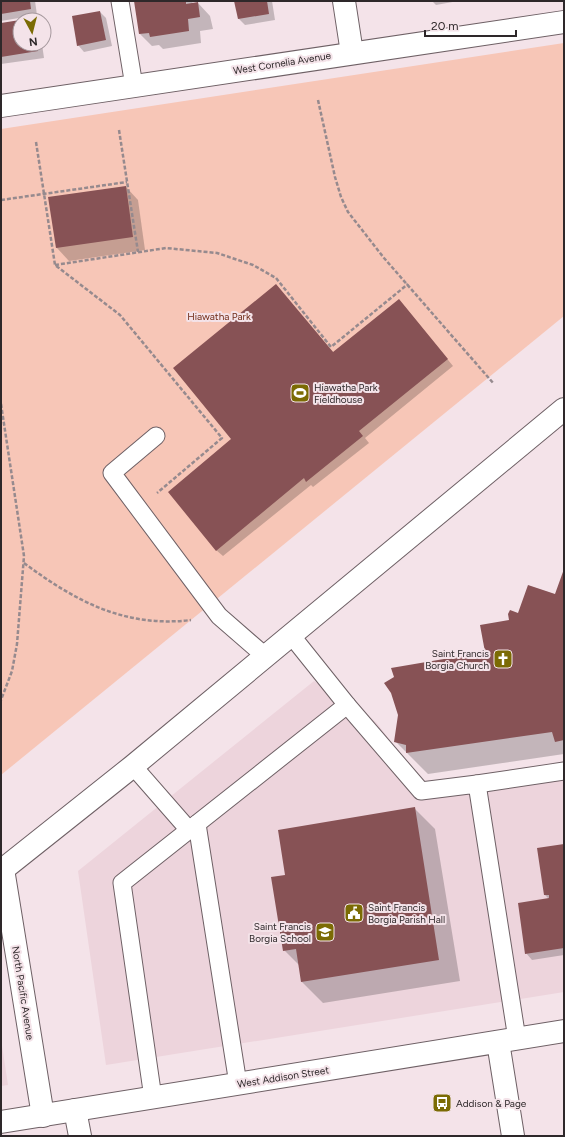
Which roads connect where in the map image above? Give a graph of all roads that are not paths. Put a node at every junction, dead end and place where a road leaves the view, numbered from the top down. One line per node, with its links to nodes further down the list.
1 (120, 1): 5 (lane)
2 (344, 1): 4 (street)
3 (564, 22): 4 (street, West Cornelia Avenue)
4 (352, 53): 5 (street, West Cornelia Avenue)
5 (134, 86): 6 (street, West Cornelia Avenue)
6 (1, 106)
7 (564, 409): 9 (street)
8 (156, 436): 10 (lane)
9 (291, 635): 10 (street); 11 (lane)
10 (265, 656): 12 (street)
11 (347, 705): 14 (lane); 15 (lane)
12 (133, 766): 15 (lane); 16 (street)
13 (564, 770): 14 (lane)
14 (476, 784): 18 (lane)
15 (193, 827): 19 (lane); 20 (lane)
16 (2, 870): 22 (street, North Pacific Avenue)
17 (564, 1031): 18 (street, West Addison Street)
18 (508, 1040): 19 (street, West Addison Street); 25 (street)
19 (238, 1084): 20 (street, West Addison Street)
20 (153, 1098): 21 (street, West Addison Street)
21 (76, 1110): 22 (street, West Addison Street); 24 (street)
22 (43, 1116): 23 (street, West Addison Street)
23 (1, 1122)
24 (80, 1136)
25 (513, 1136)

